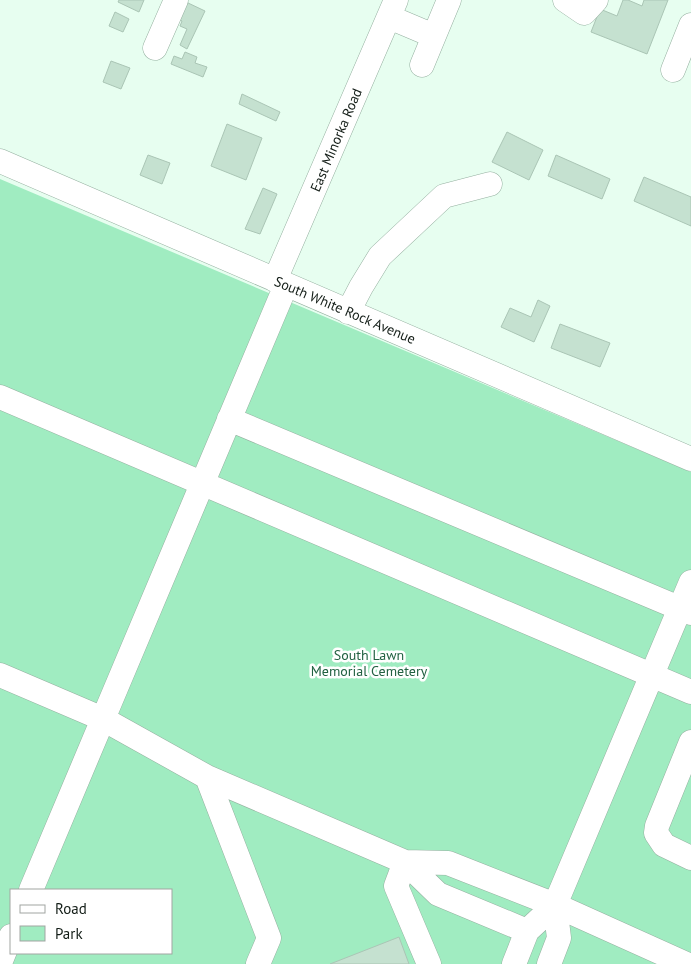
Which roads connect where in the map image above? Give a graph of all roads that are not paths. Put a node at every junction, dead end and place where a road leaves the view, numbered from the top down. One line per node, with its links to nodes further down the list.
1 (176, 0): 8 (street)
2 (449, 0): 7 (street)
3 (565, 0): 4 (street)
4 (596, 0)
5 (393, 8): 7 (street); 13 (street, East Minorka Road)
6 (691, 25): 10 (street)
7 (434, 36): 9 (street)
8 (155, 48)
9 (422, 65)
10 (673, 70)
11 (0, 161): 13 (street, South White Rock Avenue)
12 (490, 184): 14 (street)
13 (280, 282): 14 (street, South White Rock Avenue); 16 (street, East Minorka Road)
14 (348, 312): 17 (street, South White Rock Avenue)
15 (0, 397): 18 (street)
16 (229, 419): 18 (street, East Minorka Road); 20 (street)
17 (691, 459)
18 (203, 482): 22 (street); 24 (street, East Minorka Road)
19 (691, 582): 20 (street)
20 (686, 611): 22 (street)
21 (0, 675): 24 (street)
22 (652, 675): 23 (street); 30 (street)
23 (691, 692)
24 (103, 719): 26 (street); 29 (street, East Minorka Road)
25 (691, 742): 27 (street)
26 (207, 778): 28 (street); 34 (street)
27 (691, 858)
28 (405, 862): 30 (street); 31 (street); 35 (street)
29 (31, 889)
30 (555, 905): 31 (street); 37 (street); 38 (street)
31 (527, 932): 36 (street)
32 (10, 938): 33 (street)
33 (0, 963)
34 (258, 964)
35 (429, 964)
36 (514, 964)
37 (549, 964)
38 (686, 964)

